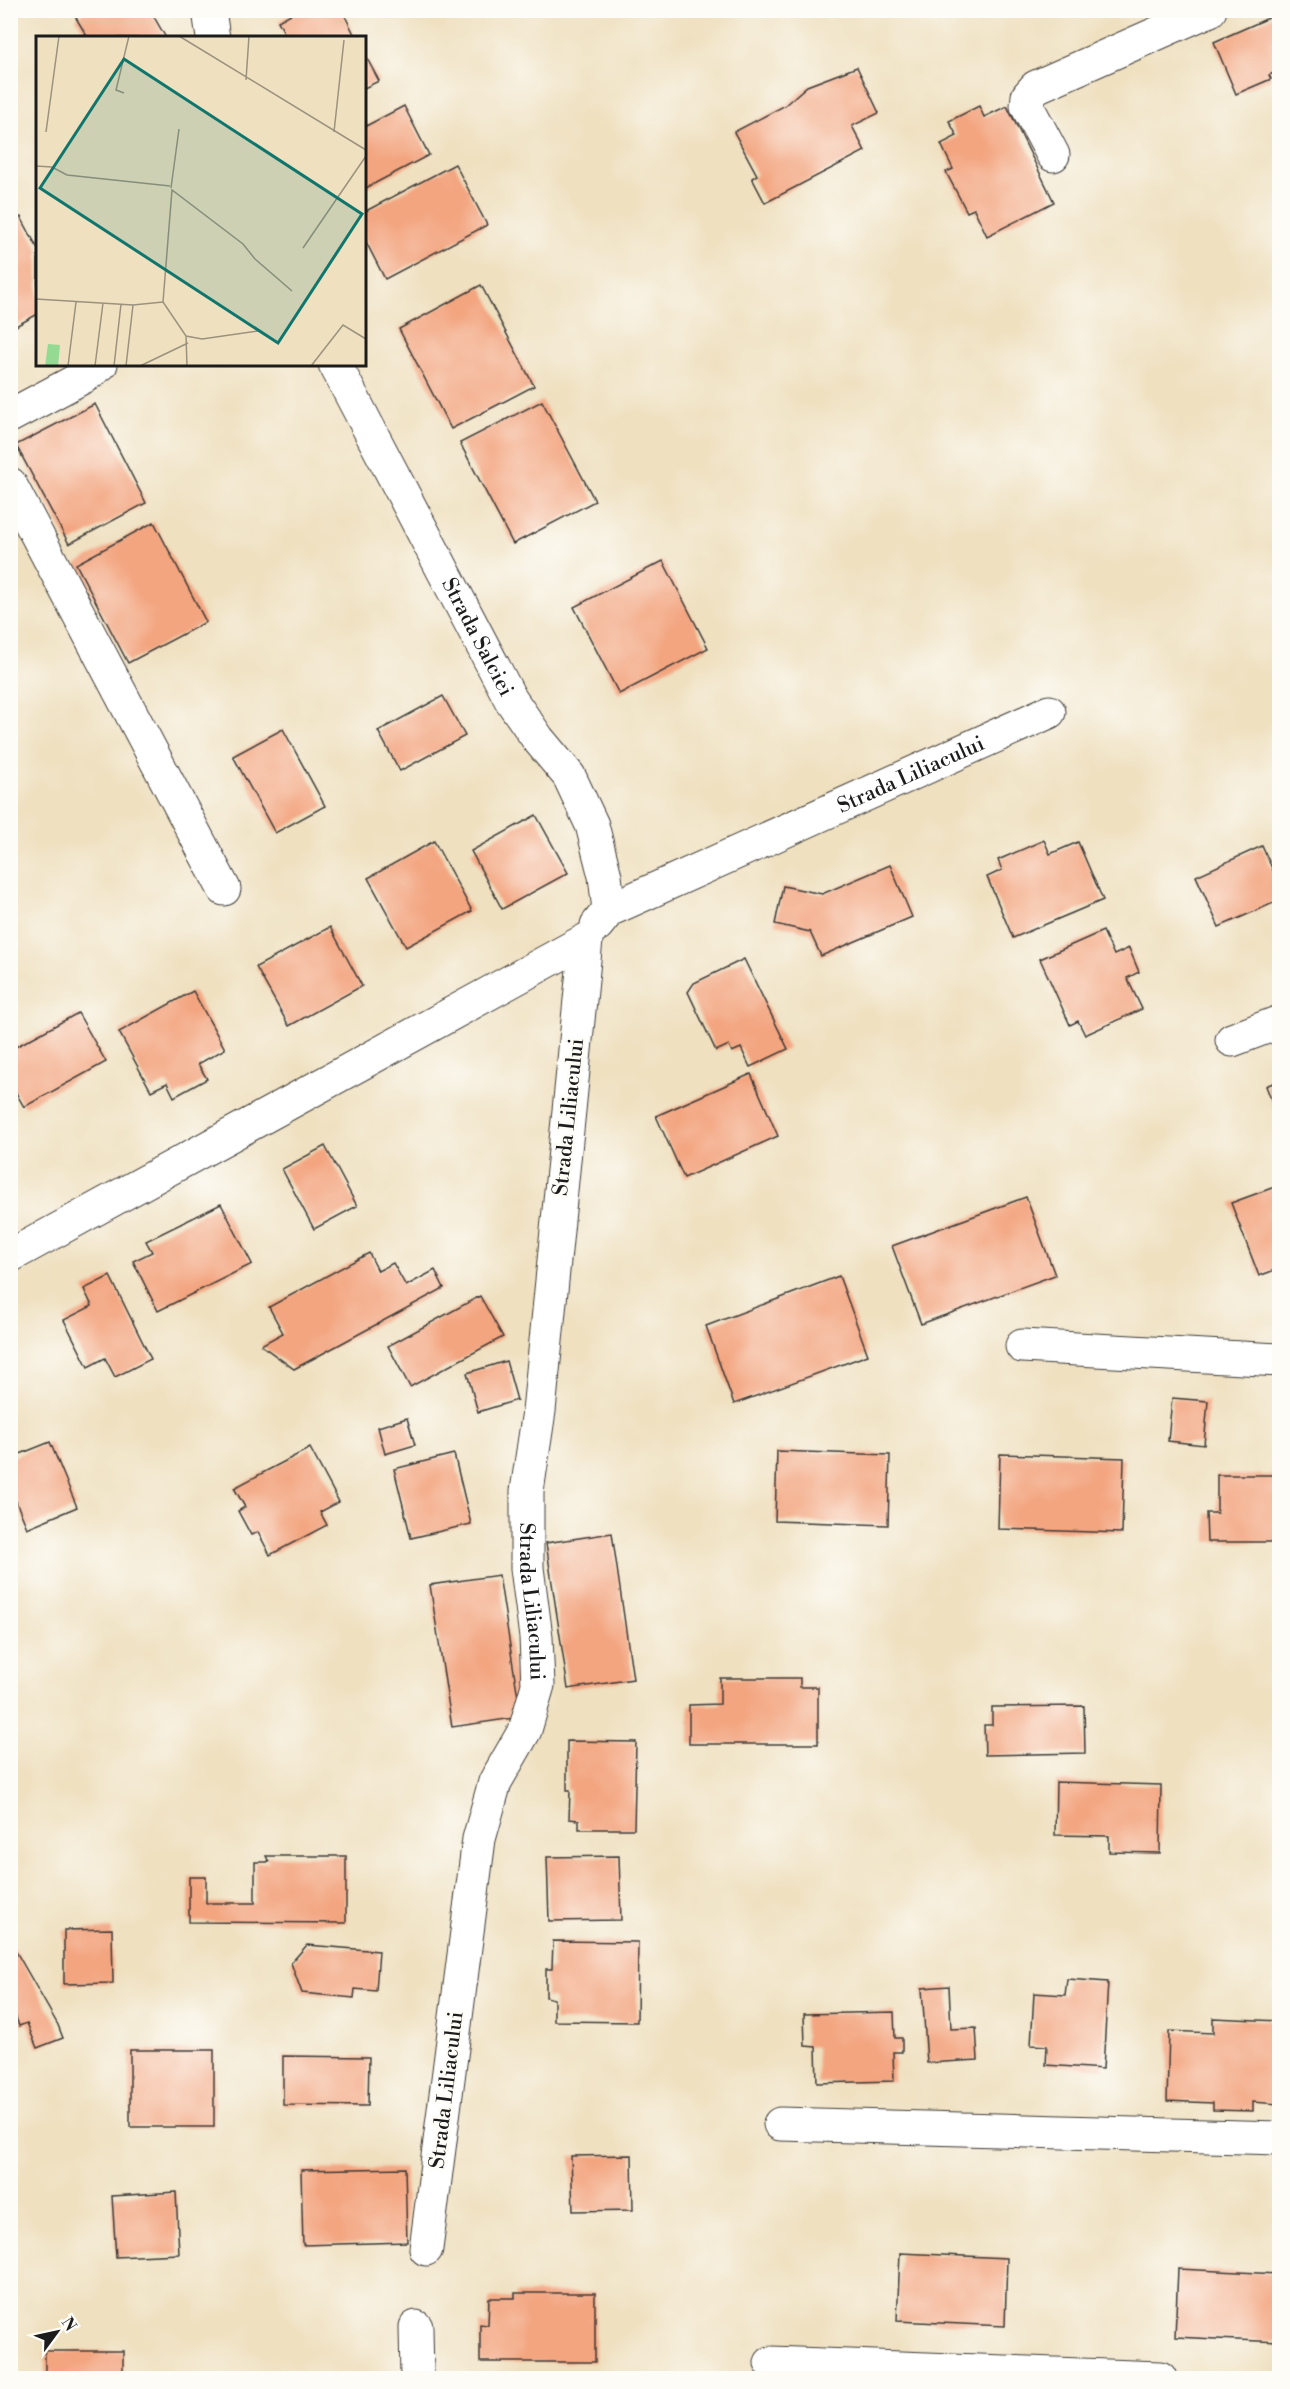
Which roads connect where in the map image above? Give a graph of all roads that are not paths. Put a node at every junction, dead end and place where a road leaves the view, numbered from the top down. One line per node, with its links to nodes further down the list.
1 (209, 10): 3 (street)
2 (1210, 10): 4 (street)
3 (213, 36)
4 (1053, 155)
5 (98, 366): 7 (street)
6 (336, 366): 11 (street, Strada Salciei)
7 (10, 416)
8 (10, 484): 10 (street)
9 (1049, 712): 11 (street, Strada Liliacului)
10 (224, 889)
11 (609, 910): 12 (street, Strada Liliacului)
12 (586, 940): 15 (street, Strada Liliacului); 20 (street, Strada Liliacului)
13 (1280, 1022): 14 (street)
14 (1232, 1040)
15 (10, 1256)
16 (1022, 1346): 17 (street)
17 (1280, 1360)
18 (780, 2124): 19 (street)
19 (1280, 2138)
20 (426, 2249)
21 (416, 2327): 23 (street)
22 (771, 2362): 24 (street)
23 (417, 2379)
24 (1160, 2379)

